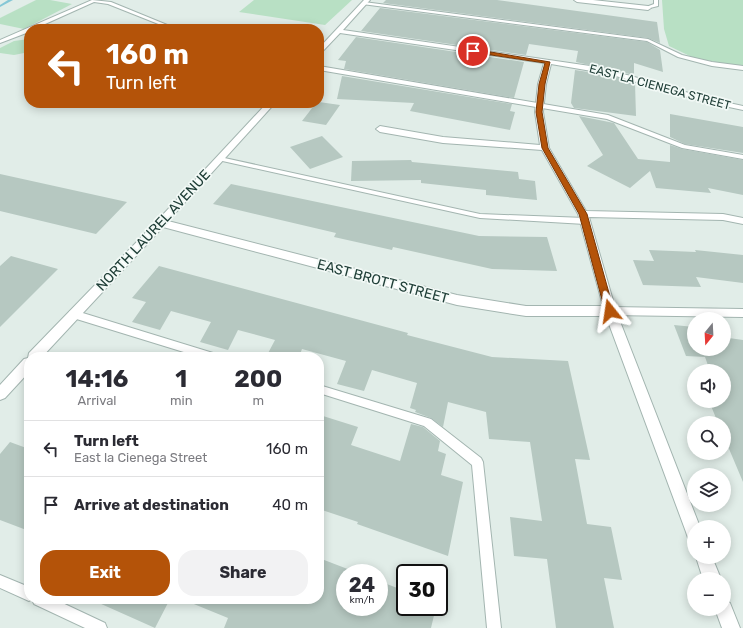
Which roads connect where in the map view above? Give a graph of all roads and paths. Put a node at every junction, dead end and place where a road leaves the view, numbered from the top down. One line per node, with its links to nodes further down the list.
1 (577, 0): 4 (street)
2 (656, 0): 4 (lane)
3 (365, 2): 7 (street); 12 (lane)
4 (648, 8)
5 (41, 24): 6 (lane)
6 (162, 24)
7 (339, 30): 10 (street); 11 (street, EAST LA CIENEGA STREET)
8 (24, 32): 9 (lane)
9 (0, 42)
10 (324, 46)
11 (548, 62): 14 (street); 16 (street, EAST LA CIENEGA STREET)
12 (743, 68)
13 (324, 69): 14 (lane)
14 (540, 105): 18 (street); 19 (lane)
15 (266, 108): 20 (street, NORTH LAUREL AVENUE)
16 (743, 108)
17 (380, 129): 18 (street)
18 (545, 148): 21 (street)
19 (743, 158)
20 (220, 159): 21 (lane); 23 (street, NORTH LAUREL AVENUE)
21 (584, 217): 22 (street); 24 (street)
22 (743, 220)
23 (161, 223): 24 (street, EAST BROTT STREET); 26 (street, NORTH LAUREL AVENUE)
24 (610, 311): 25 (lane); 32 (street)
25 (743, 313)
26 (73, 314): 27 (street, NORTH LAUREL AVENUE); 28 (lane)
27 (39, 352)
28 (197, 352)
29 (24, 368): 31 (street)
30 (324, 391): 38 (lane)
31 (0, 394)
32 (689, 520)
33 (0, 581): 34 (lane)
34 (24, 592)
35 (50, 604): 37 (lane)
36 (727, 616): 39 (street)
37 (100, 628)
38 (494, 628)
39 (731, 628)

